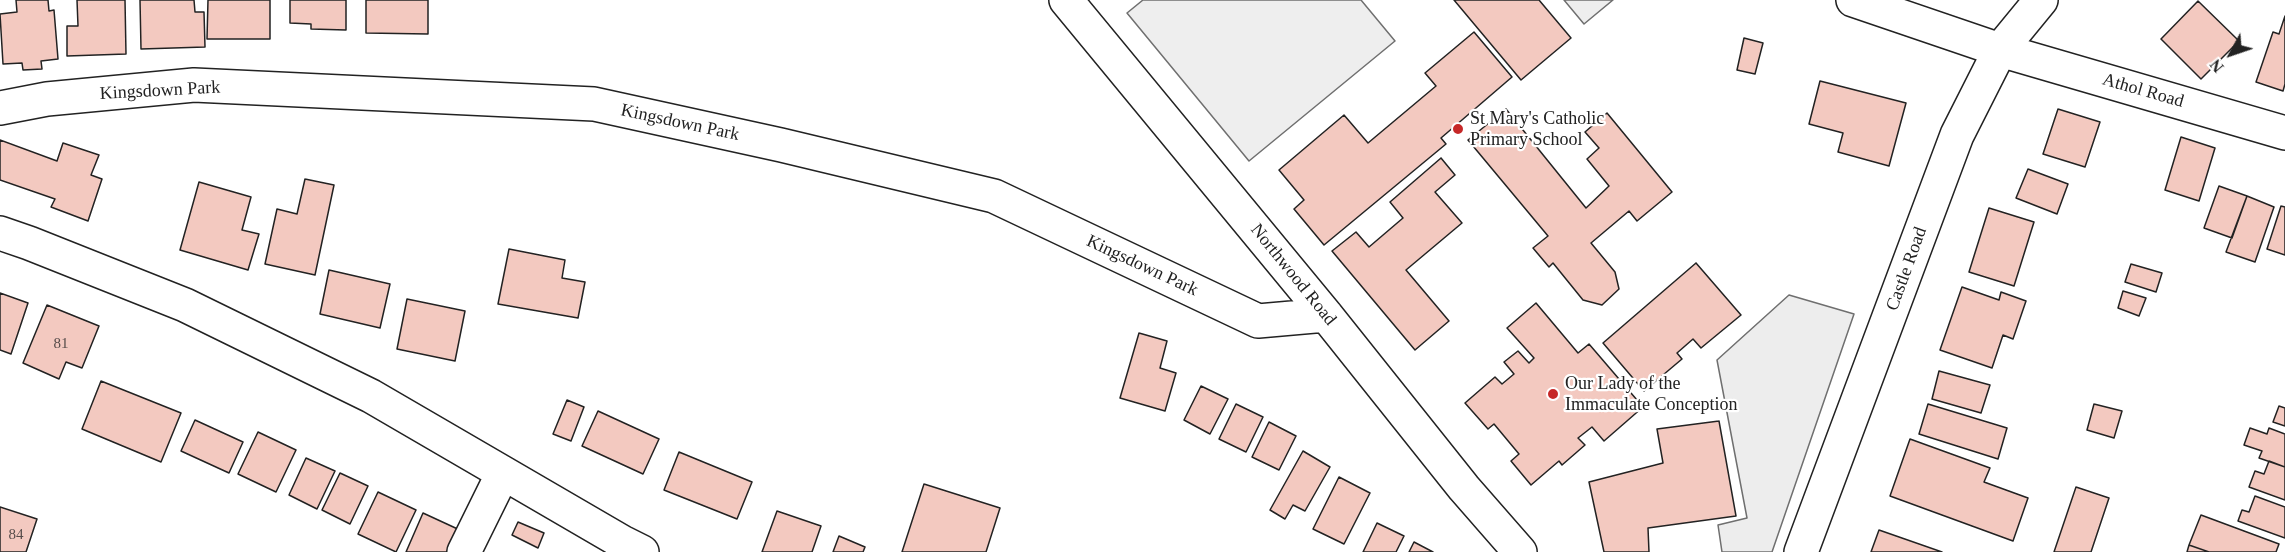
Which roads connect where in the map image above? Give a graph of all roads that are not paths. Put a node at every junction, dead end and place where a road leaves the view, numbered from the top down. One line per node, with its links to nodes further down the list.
1 (1066, 0): 8 (street, Northwood Road)
2 (1853, 0): 4 (street, Athol Road)
3 (2041, 0): 4 (street, Castle Road)
4 (2000, 50): 6 (street, Athol Road); 13 (street, Castle Road)
5 (0, 108): 8 (street, Kingsdown Park)
6 (2285, 133)
7 (0, 233): 9 (street)
8 (1326, 315): 12 (street, Northwood Road)
9 (503, 473): 10 (street); 11 (street)
10 (464, 552)
11 (642, 552)
12 (1520, 552)
13 (1801, 552)

